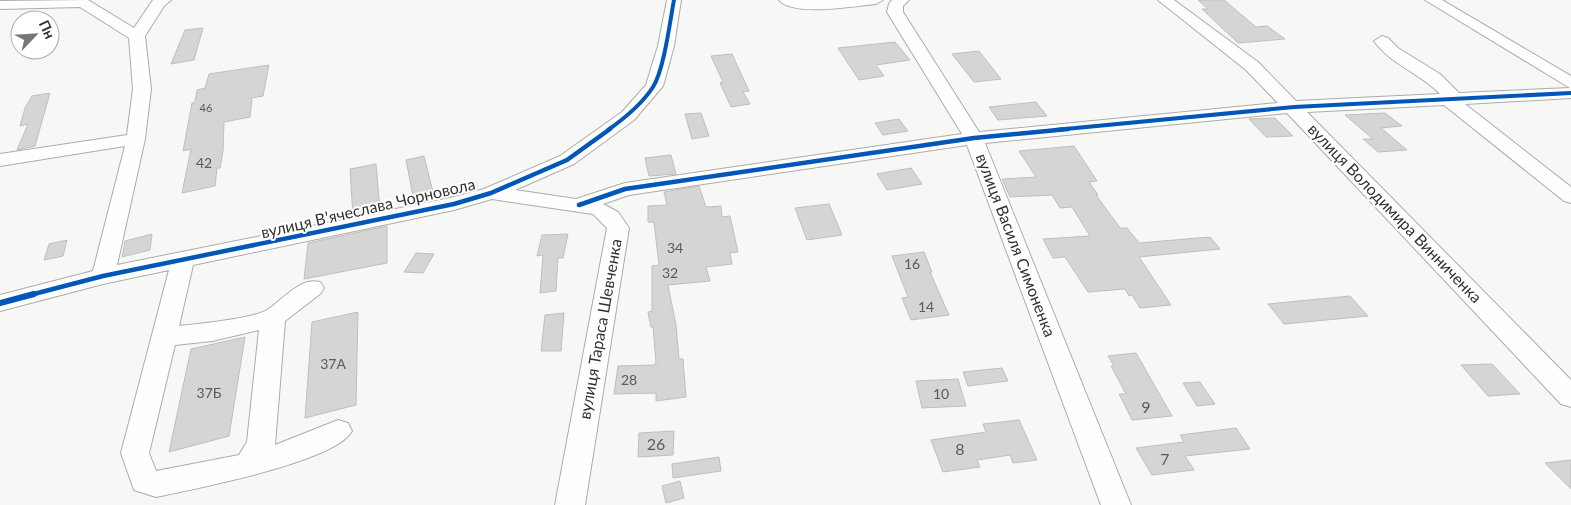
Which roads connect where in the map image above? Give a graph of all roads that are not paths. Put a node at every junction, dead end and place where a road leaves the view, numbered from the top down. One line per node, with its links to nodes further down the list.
1 (164, 0): 9 (street)
2 (674, 0): 18 (street, вулиця Вʼячеслава Чорновола)
3 (786, 0): 4 (street)
4 (876, 0)
5 (902, 0): 15 (street, вулиця Василя Симоненка)
6 (1165, 0): 14 (street, вулиця Володимира Винниченка)
7 (1432, 0): 11 (street)
8 (0, 5): 9 (street)
9 (137, 36): 16 (street)
10 (1382, 41): 13 (street)
11 (1571, 83)
12 (1571, 93): 13 (street)
13 (1451, 98): 14 (street); 19 (street)
14 (1294, 107): 15 (street); 27 (street, вулиця Володимира Винниченка)
15 (974, 138): 20 (street); 31 (street, вулиця Василя Симоненка)
16 (136, 139): 17 (street); 22 (street)
17 (0, 160)
18 (491, 193): 20 (street, вулиця Тараса Шевченка); 21 (street, вулиця Вʼячеслава Чорновола)
19 (1571, 197)
20 (579, 205): 30 (street, вулиця Тараса Шевченка)
21 (183, 261): 22 (street, вулиця Вʼячеслава Чорновола); 26 (street)
22 (104, 276): 24 (street, вулиця Вʼячеслава Чорновола)
23 (312, 288): 25 (street)
24 (0, 303)
25 (273, 318): 26 (street); 29 (street)
26 (163, 337): 29 (street)
27 (1571, 397)
28 (338, 431): 29 (street)
29 (248, 465)
30 (570, 505)
31 (1116, 505)

